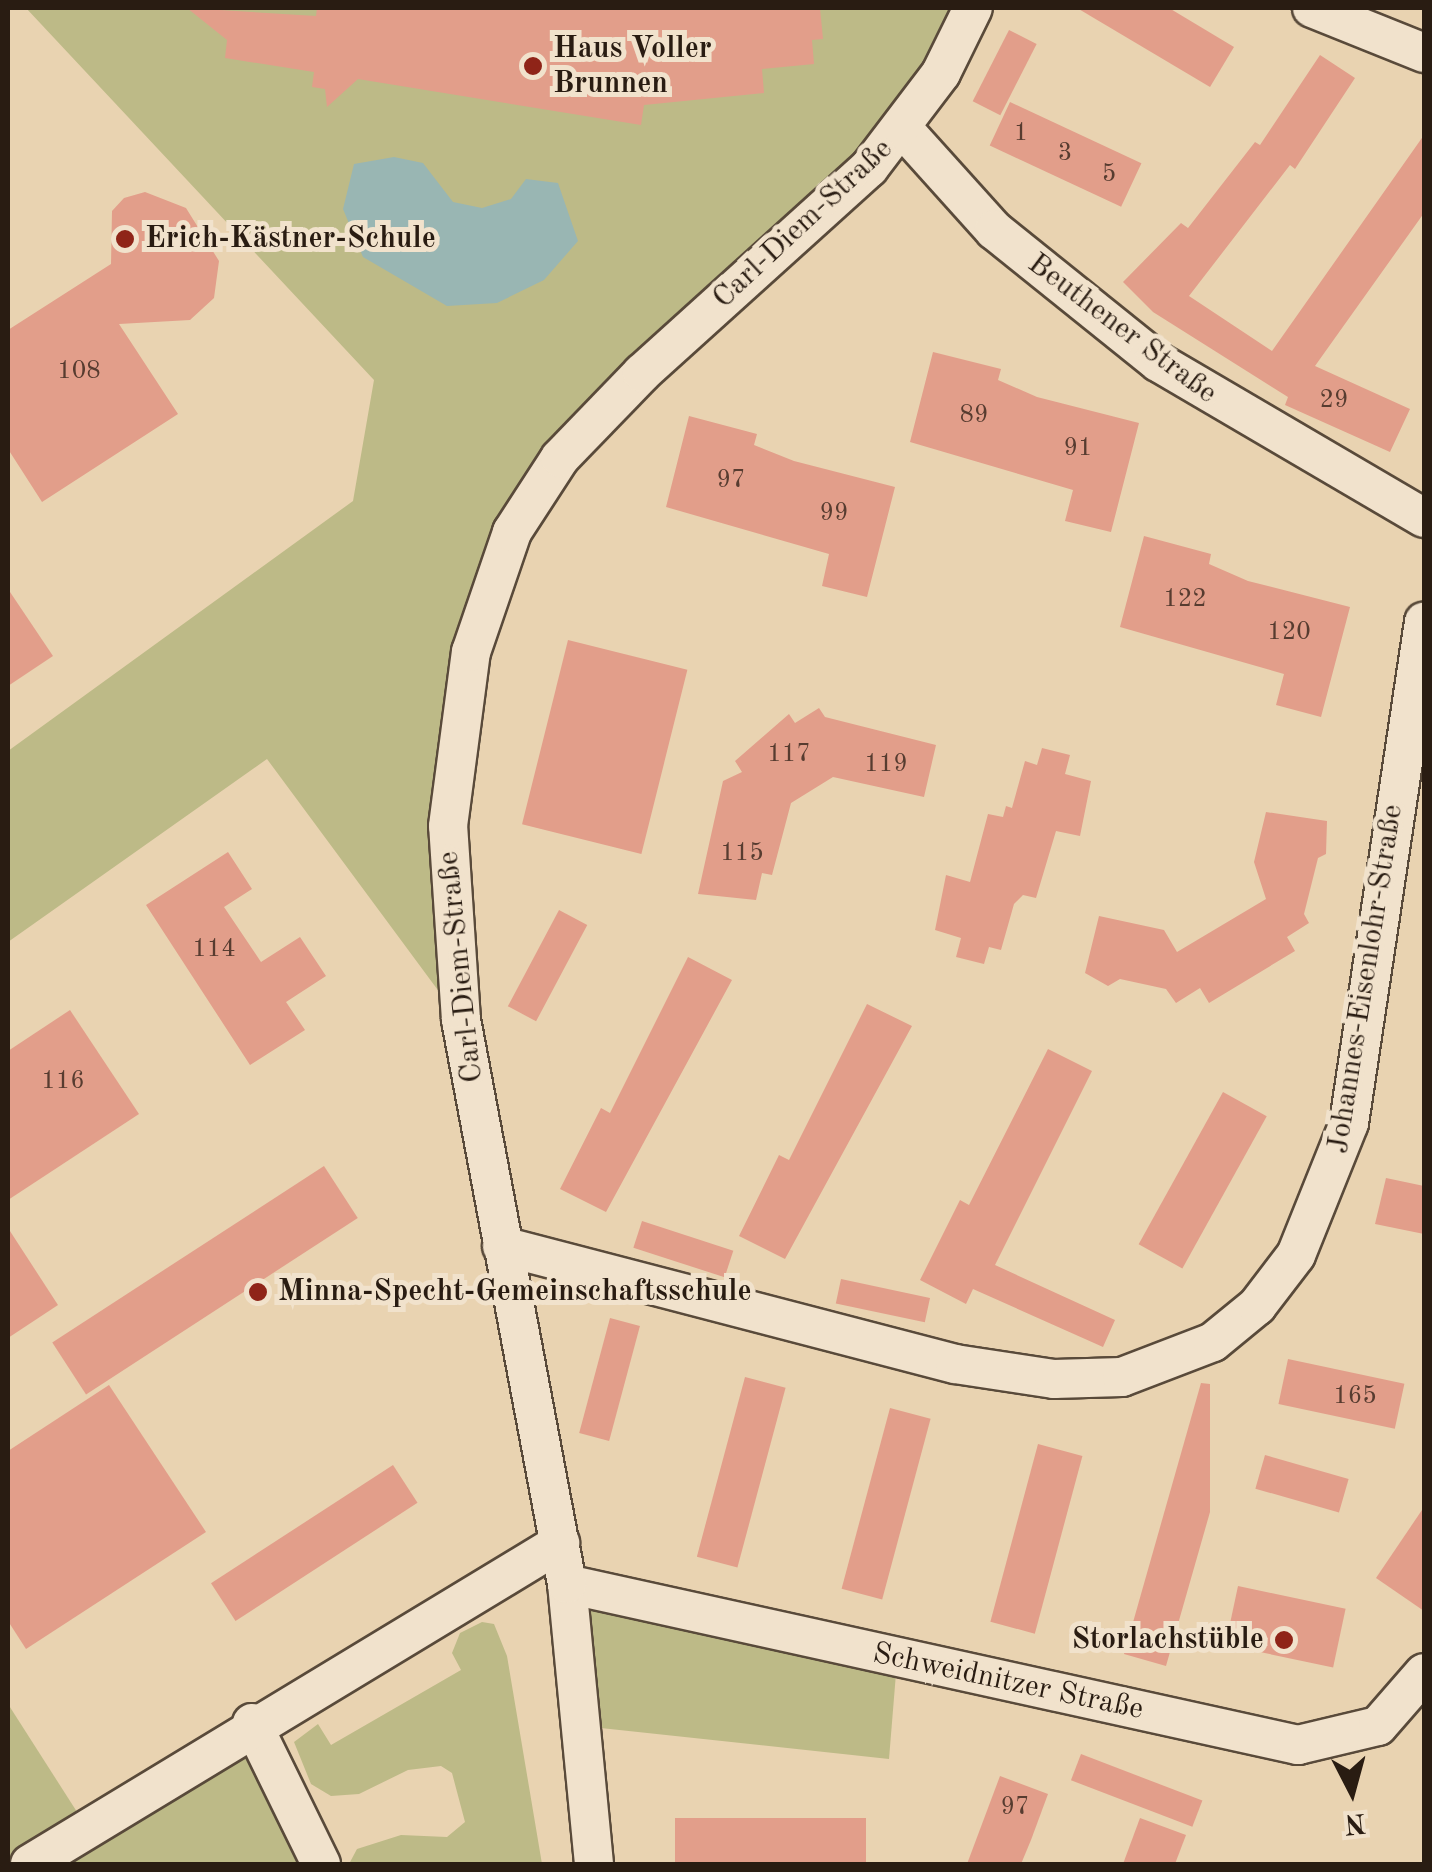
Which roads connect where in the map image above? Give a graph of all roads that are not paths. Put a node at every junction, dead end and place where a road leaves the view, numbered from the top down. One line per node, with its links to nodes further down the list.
1 (973, 8): 4 (street, Carl-Diem-Straße)
2 (1312, 8): 3 (street)
3 (1424, 53)
4 (904, 130): 5 (street, Beuthener Straße); 7 (street, Carl-Diem-Straße)
5 (1424, 518)
6 (1424, 622): 7 (street, Johannes-Eisenlohr-Straße)
7 (502, 1246): 8 (street, Carl-Diem-Straße)
8 (560, 1543): 9 (street, Carl-Diem-Straße); 11 (street)
9 (568, 1584): 10 (street, Schweidnitzer Straße); 14 (street, Carl-Diem-Straße)
10 (1424, 1673)
11 (252, 1723): 12 (street); 13 (street)
12 (30, 1864)
13 (320, 1864)
14 (594, 1864)

